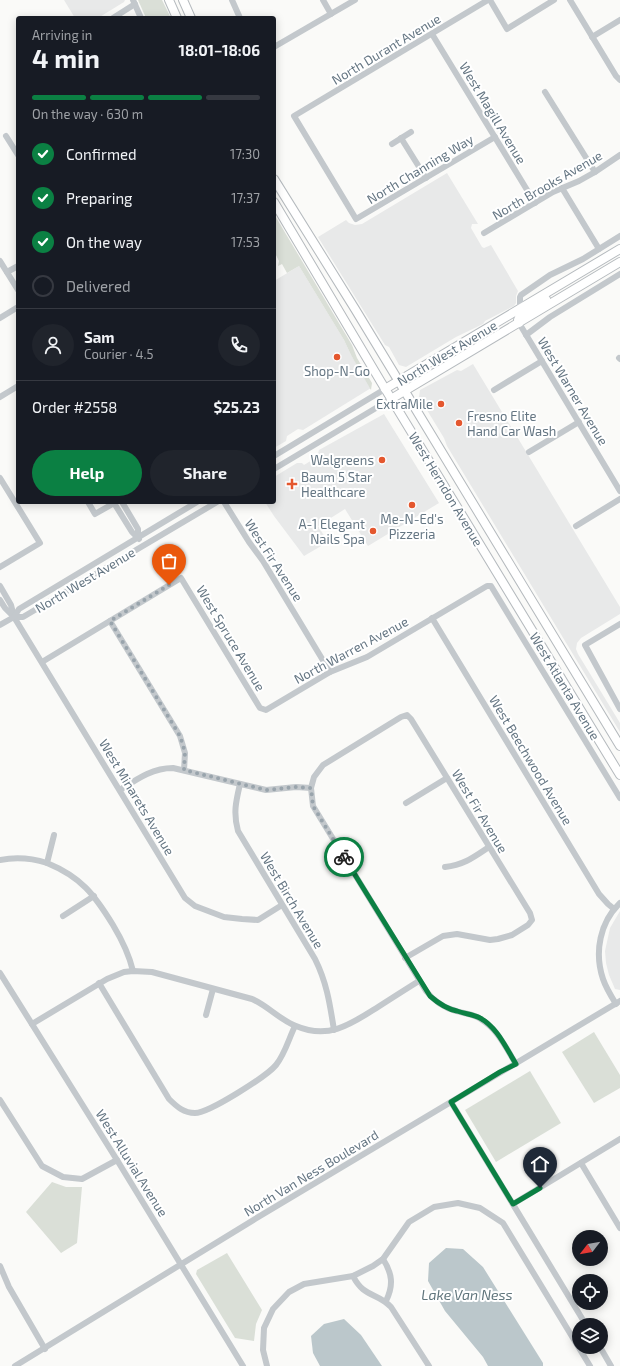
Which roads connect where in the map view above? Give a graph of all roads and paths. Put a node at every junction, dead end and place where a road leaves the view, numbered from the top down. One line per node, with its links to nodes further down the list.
1 (169, 0): 13 (main road)
2 (183, 0): 14 (main road)
3 (232, 0): 15 (street)
4 (323, 0): 10 (street)
5 (354, 0): 10 (street)
6 (489, 0): 7 (street); 17 (street, North Durant Avenue)
7 (554, 0)
8 (570, 0): 18 (street)
9 (134, 2): 11 (street); 12 (street)
10 (331, 14): 19 (street)
11 (116, 16)
12 (140, 16)
13 (176, 16)
14 (190, 16)
15 (239, 16)
16 (620, 20): 18 (street)
17 (432, 34): 24 (street, West Magill Avenue); 35 (street, North Durant Avenue)
18 (592, 37): 20 (street)
19 (276, 46)
20 (620, 80)
21 (545, 92): 29 (street)
22 (411, 132): 25 (street)
23 (6, 136): 27 (street)
24 (495, 137): 30 (street, North Channing Way); 33 (street, West Magill Avenue)
25 (401, 138): 26 (street); 30 (street)
26 (392, 144)
27 (16, 152)
28 (620, 155): 29 (street, North Brooks Avenue)
29 (595, 172): 32 (street, North Brooks Avenue)
30 (426, 178): 35 (street, North Channing Way)
31 (276, 181): 58 (main road, West Herndon Avenue)
32 (562, 188): 33 (street, North Brooks Avenue); 38 (street)
33 (535, 203): 36 (street, North Brooks Avenue)
34 (276, 205): 60 (main road, West Herndon Avenue)
35 (356, 219)
36 (484, 233)
37 (620, 236): 38 (street)
38 (598, 249): 45 (street)
39 (620, 249): 47 (main road, North West Avenue)
40 (0, 260): 43 (street)
41 (620, 262): 52 (main road, North West Avenue)
42 (16, 267): 43 (street)
43 (7, 272): 46 (street)
44 (620, 274): 54 (street)
45 (550, 275): 47 (street); 49 (street)
46 (16, 287)
47 (557, 287): 49 (main road, North West Avenue); 52 (main road)
48 (16, 308): 51 (street)
49 (520, 308): 50 (main road, North West Avenue)
50 (510, 315): 53 (main road, North West Avenue); 55 (main road)
51 (0, 318)
52 (519, 323): 54 (street, West Warner Avenue); 55 (main road, North West Avenue)
53 (492, 326): 56 (main road); 58 (main road, North West Avenue)
54 (526, 335): 57 (street, West Warner Avenue)
55 (485, 343): 56 (main road, North West Avenue)
56 (459, 359): 62 (main road, North West Avenue)
57 (542, 361): 61 (street); 65 (street, West Warner Avenue)
58 (398, 382): 60 (main road, North West Avenue); 62 (main road, West Herndon Avenue)
59 (16, 388): 63 (street)
60 (385, 389): 64 (main road, West Herndon Avenue); 67 (street, North West Avenue)
61 (494, 390)
62 (404, 392): 64 (main road, North West Avenue); 96 (main road, West Herndon Avenue)
63 (0, 397)
64 (391, 399): 68 (street, North West Avenue); 98 (main road, West Herndon Avenue)
65 (579, 422): 66 (street); 71 (street, West Warner Avenue)
66 (530, 452)
67 (276, 455)
68 (276, 468)
69 (0, 478): 70 (street)
70 (2, 485): 83 (street)
71 (620, 491)
72 (620, 499): 80 (street)
73 (89, 504): 74 (street)
74 (113, 504)
75 (116, 504): 81 (street)
76 (123, 504): 81 (street)
77 (193, 504): 81 (street, North West Avenue)
78 (214, 504): 82 (street, North West Avenue)
79 (225, 504): 93 (street, West Fir Avenue)
80 (576, 526)
81 (138, 536): 82 (street); 87 (street, North West Avenue)
82 (143, 545): 87 (street, North West Avenue)
83 (0, 567)
84 (0, 586): 87 (street, West Minarets Avenue)
85 (491, 586): 88 (street, North Warren Avenue); 103 (street, West Atlanta Avenue)
86 (0, 600): 87 (street, West Minarets Avenue)
87 (14, 617): 91 (street, North West Avenue); 92 (street, West Minarets Avenue)
88 (432, 618): 93 (street, North Warren Avenue); 113 (street, West Beechwood Avenue)
89 (110, 621): 92 (street); 95 (street, West Spruce Avenue); 97 (street)
90 (620, 624): 94 (street)
91 (0, 625)
92 (42, 662): 102 (street, West Minarets Avenue)
93 (330, 672): 95 (street, North Warren Avenue)
94 (620, 709)
95 (263, 710)
96 (620, 746)
97 (184, 770): 100 (street); 102 (street)
98 (620, 775)
99 (447, 778): 101 (street, West Fir Avenue); 104 (street); 106 (street, West Fir Avenue)
100 (240, 784): 101 (street); 112 (street, West Birch Avenue)
101 (311, 788): 115 (street)
102 (120, 790): 112 (street, West Minarets Avenue)
103 (620, 798)
104 (406, 803)
105 (54, 835): 108 (street)
106 (489, 847): 109 (street); 115 (street, West Fir Avenue)
107 (0, 860): 108 (street)
108 (47, 863): 110 (street)
109 (445, 866)
110 (94, 896): 114 (street); 116 (street)
111 (620, 903): 113 (street)
112 (282, 905): 125 (street, West Birch Avenue)
113 (614, 909): 121 (street)
114 (63, 916)
115 (405, 958): 118 (street)
116 (134, 971): 119 (street); 120 (street)
117 (0, 974): 123 (street, West Alluvial Avenue)
118 (420, 981): 125 (street); 126 (street)
119 (99, 983): 123 (street); 124 (street)
120 (213, 988): 122 (street); 124 (street)
121 (618, 1003): 126 (street, North Van Ness Boulevard)
122 (206, 1015)
123 (32, 1024): 130 (street, West Alluvial Avenue)
124 (295, 1026): 125 (street)
125 (334, 1030)
126 (516, 1064): 128 (street, North Van Ness Boulevard)
127 (0, 1100): 130 (street)
128 (451, 1102): 132 (street); 135 (street, North Van Ness Boulevard)
129 (620, 1139): 131 (street)
130 (117, 1160): 135 (street, West Alluvial Avenue)
131 (581, 1163): 132 (street); 133 (street)
132 (513, 1204): 139 (street)
133 (620, 1228)
134 (383, 1259): 137 (street); 138 (street); 146 (street)
135 (181, 1265): 140 (street, North Van Ness Boulevard); 143 (street, West Alluvial Avenue)
136 (0, 1266): 140 (street)
137 (353, 1276): 138 (street); 144 (street)
138 (386, 1301): 145 (street)
139 (582, 1318)
140 (45, 1349): 142 (street, North Van Ness Boulevard)
141 (604, 1354): 147 (street)
142 (15, 1366)
143 (242, 1366)
144 (267, 1366)
145 (428, 1366)
146 (590, 1366)
147 (611, 1366)

